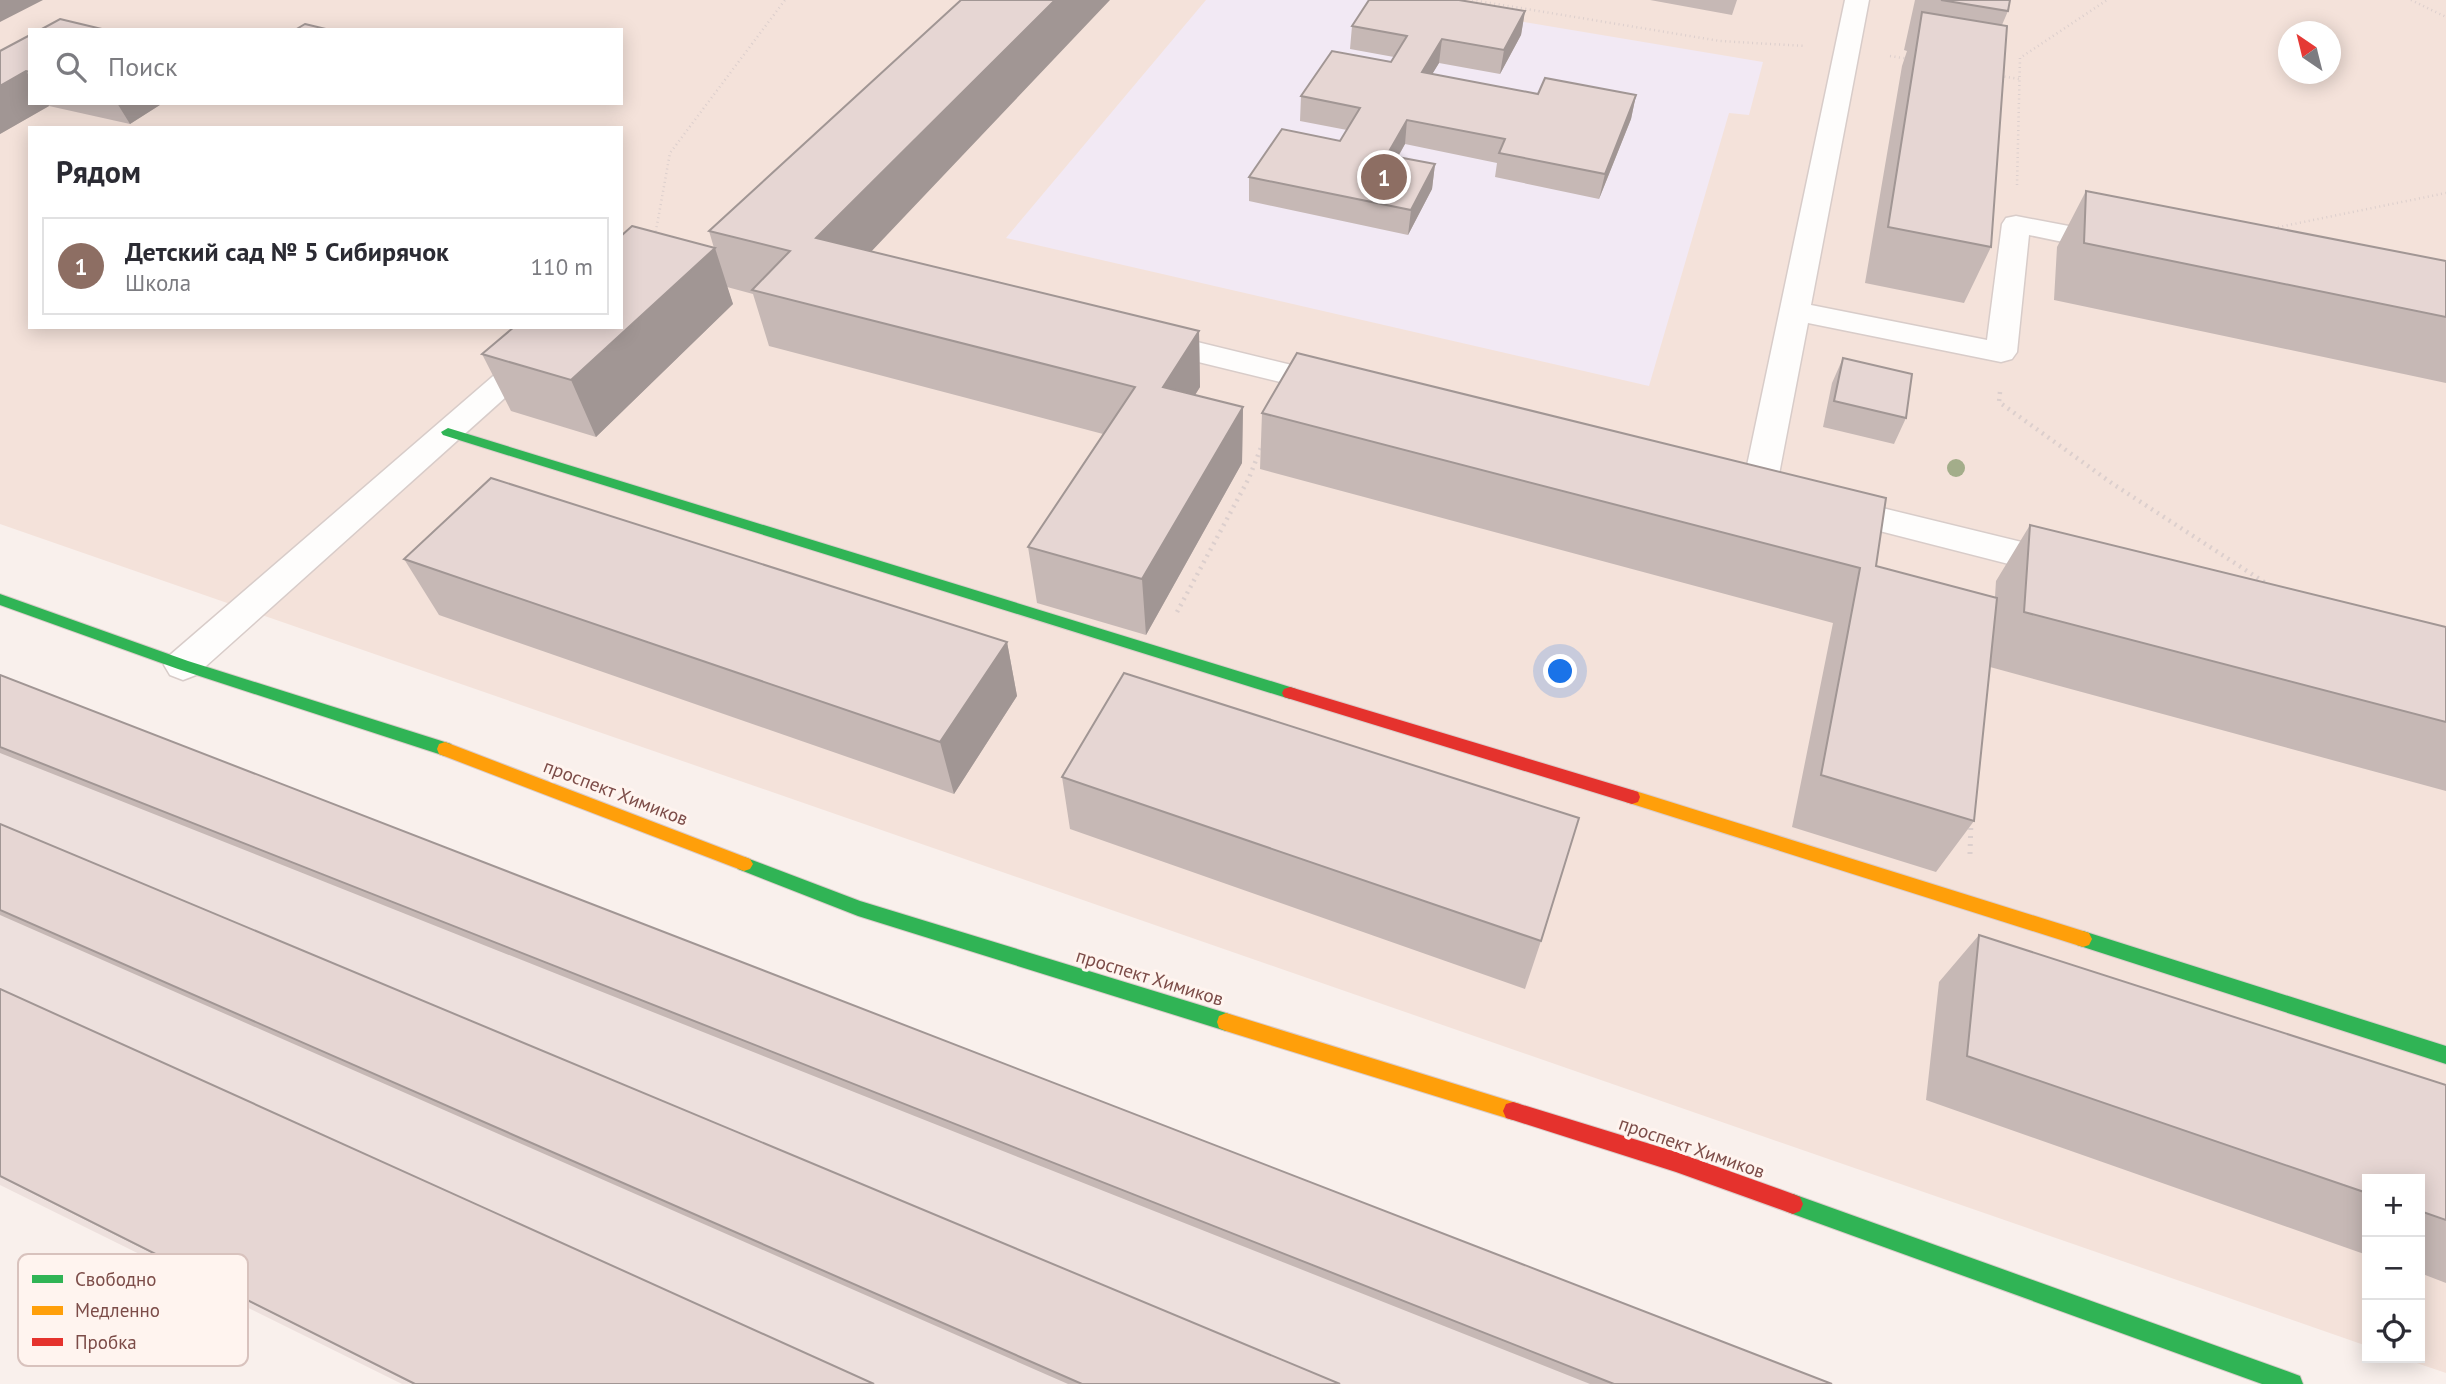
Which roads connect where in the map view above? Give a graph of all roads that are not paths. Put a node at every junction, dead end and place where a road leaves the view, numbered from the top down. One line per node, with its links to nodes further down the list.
1 (1857, 0): 3 (street)
2 (2143, 249): 3 (street)
3 (1794, 311): 9 (street)
4 (567, 329): 7 (street)
5 (1123, 333): 6 (street)
6 (1361, 392)
7 (447, 432): 12 (street); 13 (street)
8 (1706, 477): 9 (street)
9 (1781, 495): 10 (street)
10 (2101, 574)
11 (0, 599): 12 (street, проспект Химиков)
12 (183, 666): 14 (street, проспект Химиков)
13 (2446, 1055)
14 (2292, 1384)

